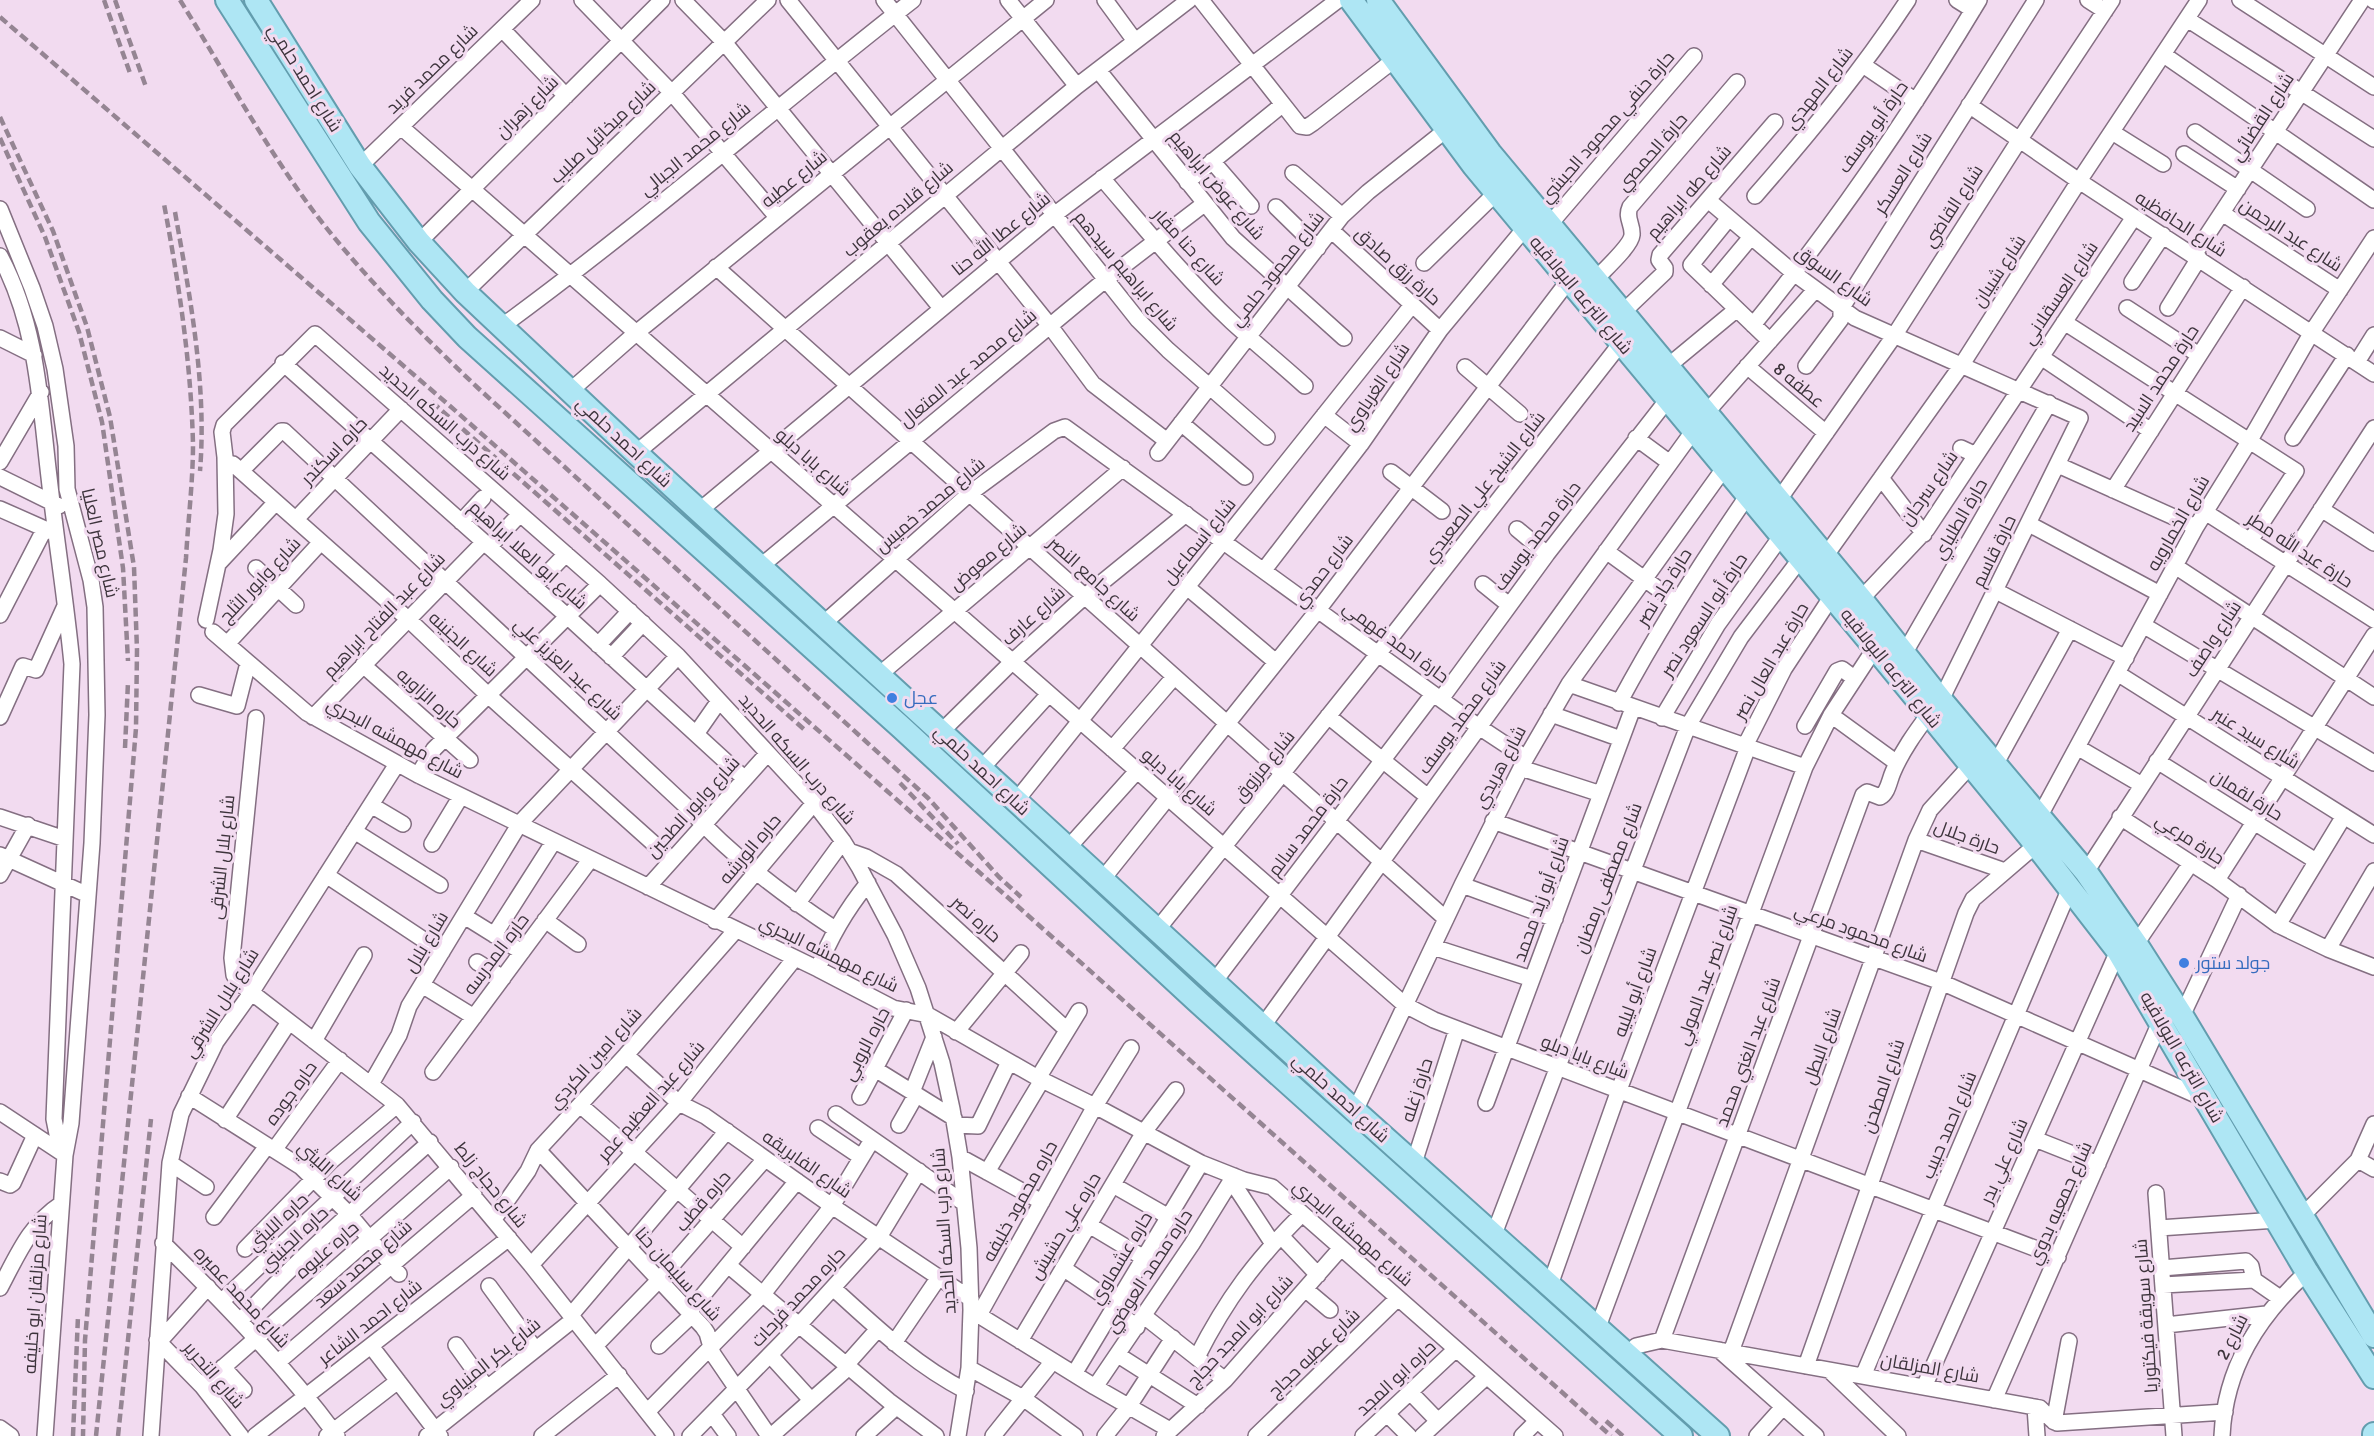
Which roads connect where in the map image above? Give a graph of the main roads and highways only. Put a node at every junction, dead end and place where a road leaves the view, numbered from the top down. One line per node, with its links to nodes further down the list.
1 (227, 0): 8 (main road, شارع احمد حلمي)
2 (256, 0): 7 (main road, شارع احمد حلمي)
3 (1351, 0): 5 (main road, شارع الترعه البولاقيه)
4 (1383, 2): 5 (main road, شارع الترعه البولاقيه)
5 (1482, 159): 6 (main road, شارع الترعه البولاقيه); 6 (main road, شارع الترعه البولاقيه)
6 (1700, 422): 9 (main road, شارع الترعه البولاقيه); 9 (main road, شارع الترعه البولاقيه)
7 (663, 478): 8 (main road); 14 (main road, شارع احمد حلمي)
8 (647, 497): 13 (main road, شارع احمد حلمي)
9 (1935, 707): 10 (main road, شارع الترعه البولاقيه); 10 (main road, شارع الترعه البولاقيه)
10 (2127, 947): 11 (main road, شارع الترعه البولاقيه); 12 (main road, شارع الترعه البولاقيه)
11 (2374, 1336)
12 (2374, 1377)
13 (1681, 1436)
14 (1718, 1436)

